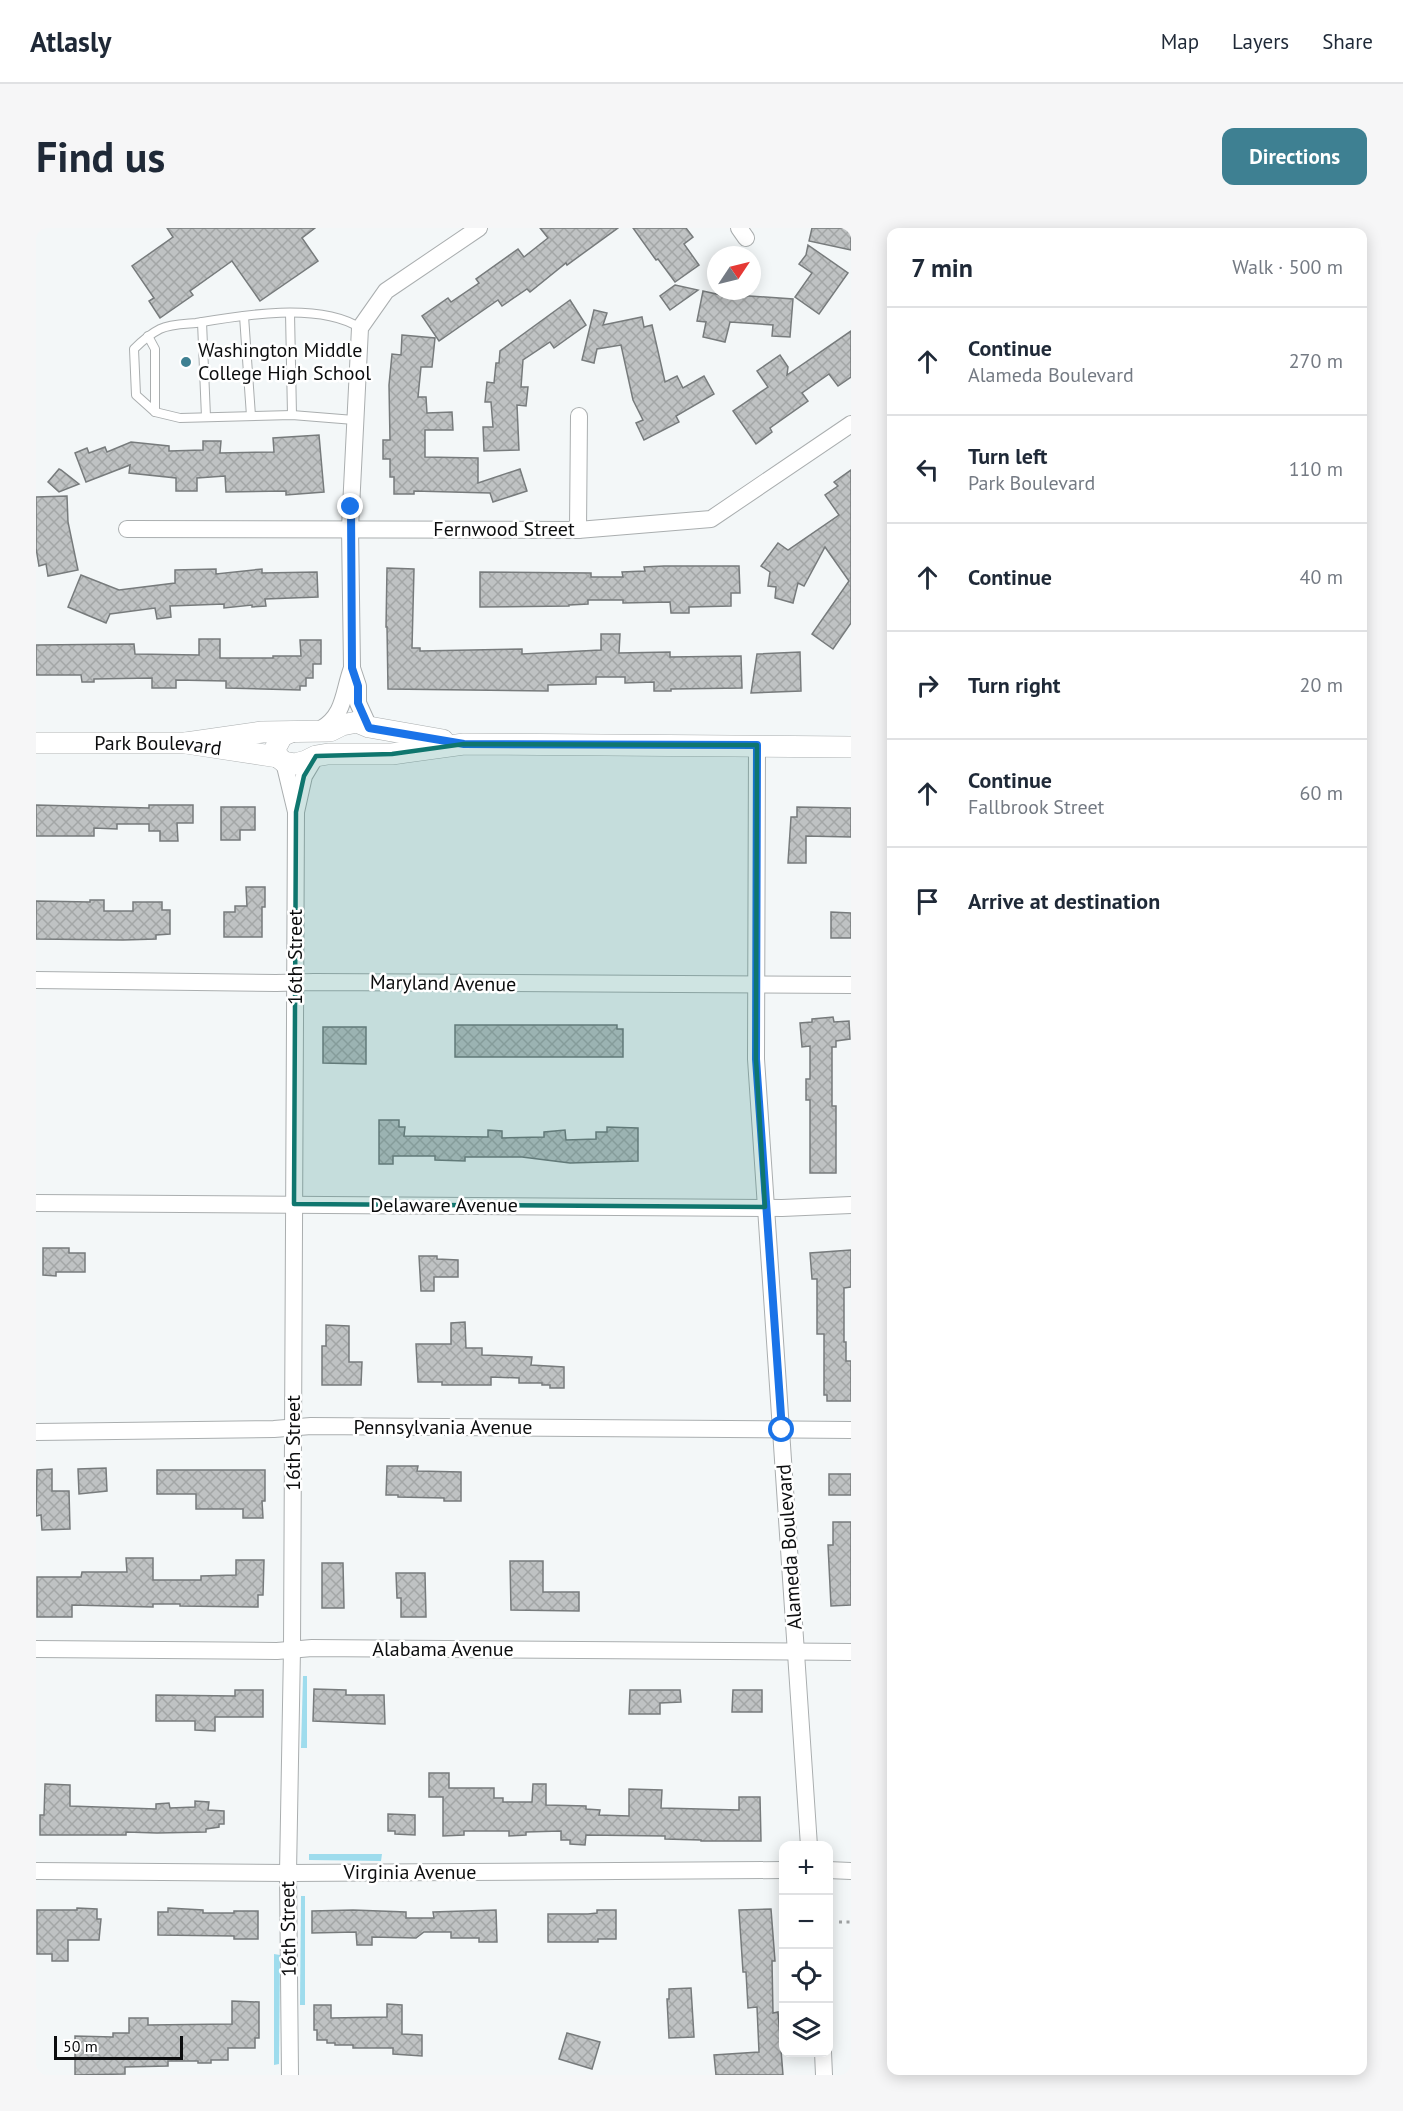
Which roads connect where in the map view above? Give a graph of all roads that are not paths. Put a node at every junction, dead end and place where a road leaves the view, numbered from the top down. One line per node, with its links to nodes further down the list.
1 (476, 229): 5 (street)
2 (290, 313): 3 (lane); 5 (lane); 8 (lane)
3 (244, 316): 4 (lane); 9 (lane)
4 (202, 322): 6 (lane); 11 (lane)
5 (360, 328): 12 (street)
6 (148, 336): 7 (lane); 7 (lane)
7 (155, 412): 11 (lane)
8 (292, 415): 9 (lane); 12 (lane)
9 (251, 416): 11 (lane)
10 (579, 416): 16 (street)
11 (206, 417)
12 (354, 420): 14 (street)
13 (851, 424): 16 (street, Fernwood Street)
14 (350, 528): 15 (street, Fernwood Street); 16 (street, Fernwood Street); 17 (street)
15 (127, 529)
16 (578, 530)
17 (352, 668): 18 (street); 20 (street)
18 (369, 728): 20 (street); 23 (street); 26 (street)
19 (291, 732): 20 (street); 22 (street); 28 (street)
20 (316, 732)
21 (36, 742): 22 (street, Park Boulevard)
22 (186, 743): 28 (street, Park Boulevard)
23 (464, 744): 24 (street); 26 (street)
24 (757, 745): 25 (street); 33 (street, Alameda Boulevard)
25 (851, 747)
26 (355, 753): 27 (street, Park Boulevard)
27 (316, 756): 28 (street, Park Boulevard); 29 (street)
28 (281, 760): 29 (street)
29 (296, 812): 31 (street, 16th Street)
30 (36, 980): 31 (street, Maryland Avenue)
31 (295, 982): 33 (street, Maryland Avenue); 35 (street, 16th Street)
32 (851, 985): 33 (street, Maryland Avenue)
33 (756, 986): 37 (street, Alameda Boulevard)
34 (36, 1203): 35 (street, Delaware Avenue)
35 (294, 1204): 37 (street, Delaware Avenue); 38 (street, 16th Street)
36 (851, 1205): 37 (street, Delaware Avenue)
37 (765, 1207): 39 (street, Alameda Boulevard)
38 (293, 1427): 39 (street, Pennsylvania Avenue); 41 (street, Pennsylvania Avenue); 43 (street, 16th Street)
39 (782, 1430): 40 (street, Pennsylvania Avenue); 44 (street, Alameda Boulevard)
40 (851, 1430)
41 (36, 1432)
42 (36, 1649): 43 (street, Alabama Avenue)
43 (292, 1649): 44 (street, Alabama Avenue); 51 (street, 16th Street)
44 (796, 1652): 45 (street, Alabama Avenue); 46 (street, Alameda Boulevard)
45 (851, 1652)
46 (809, 1841)
47 (779, 1870): 51 (street, Virginia Avenue)
48 (833, 1870): 50 (street)
49 (36, 1871): 51 (street, Virginia Avenue)
50 (851, 1871)
51 (288, 1873): 53 (street, 16th Street)
52 (823, 2057): 54 (street)
53 (290, 2075)
54 (824, 2075)

